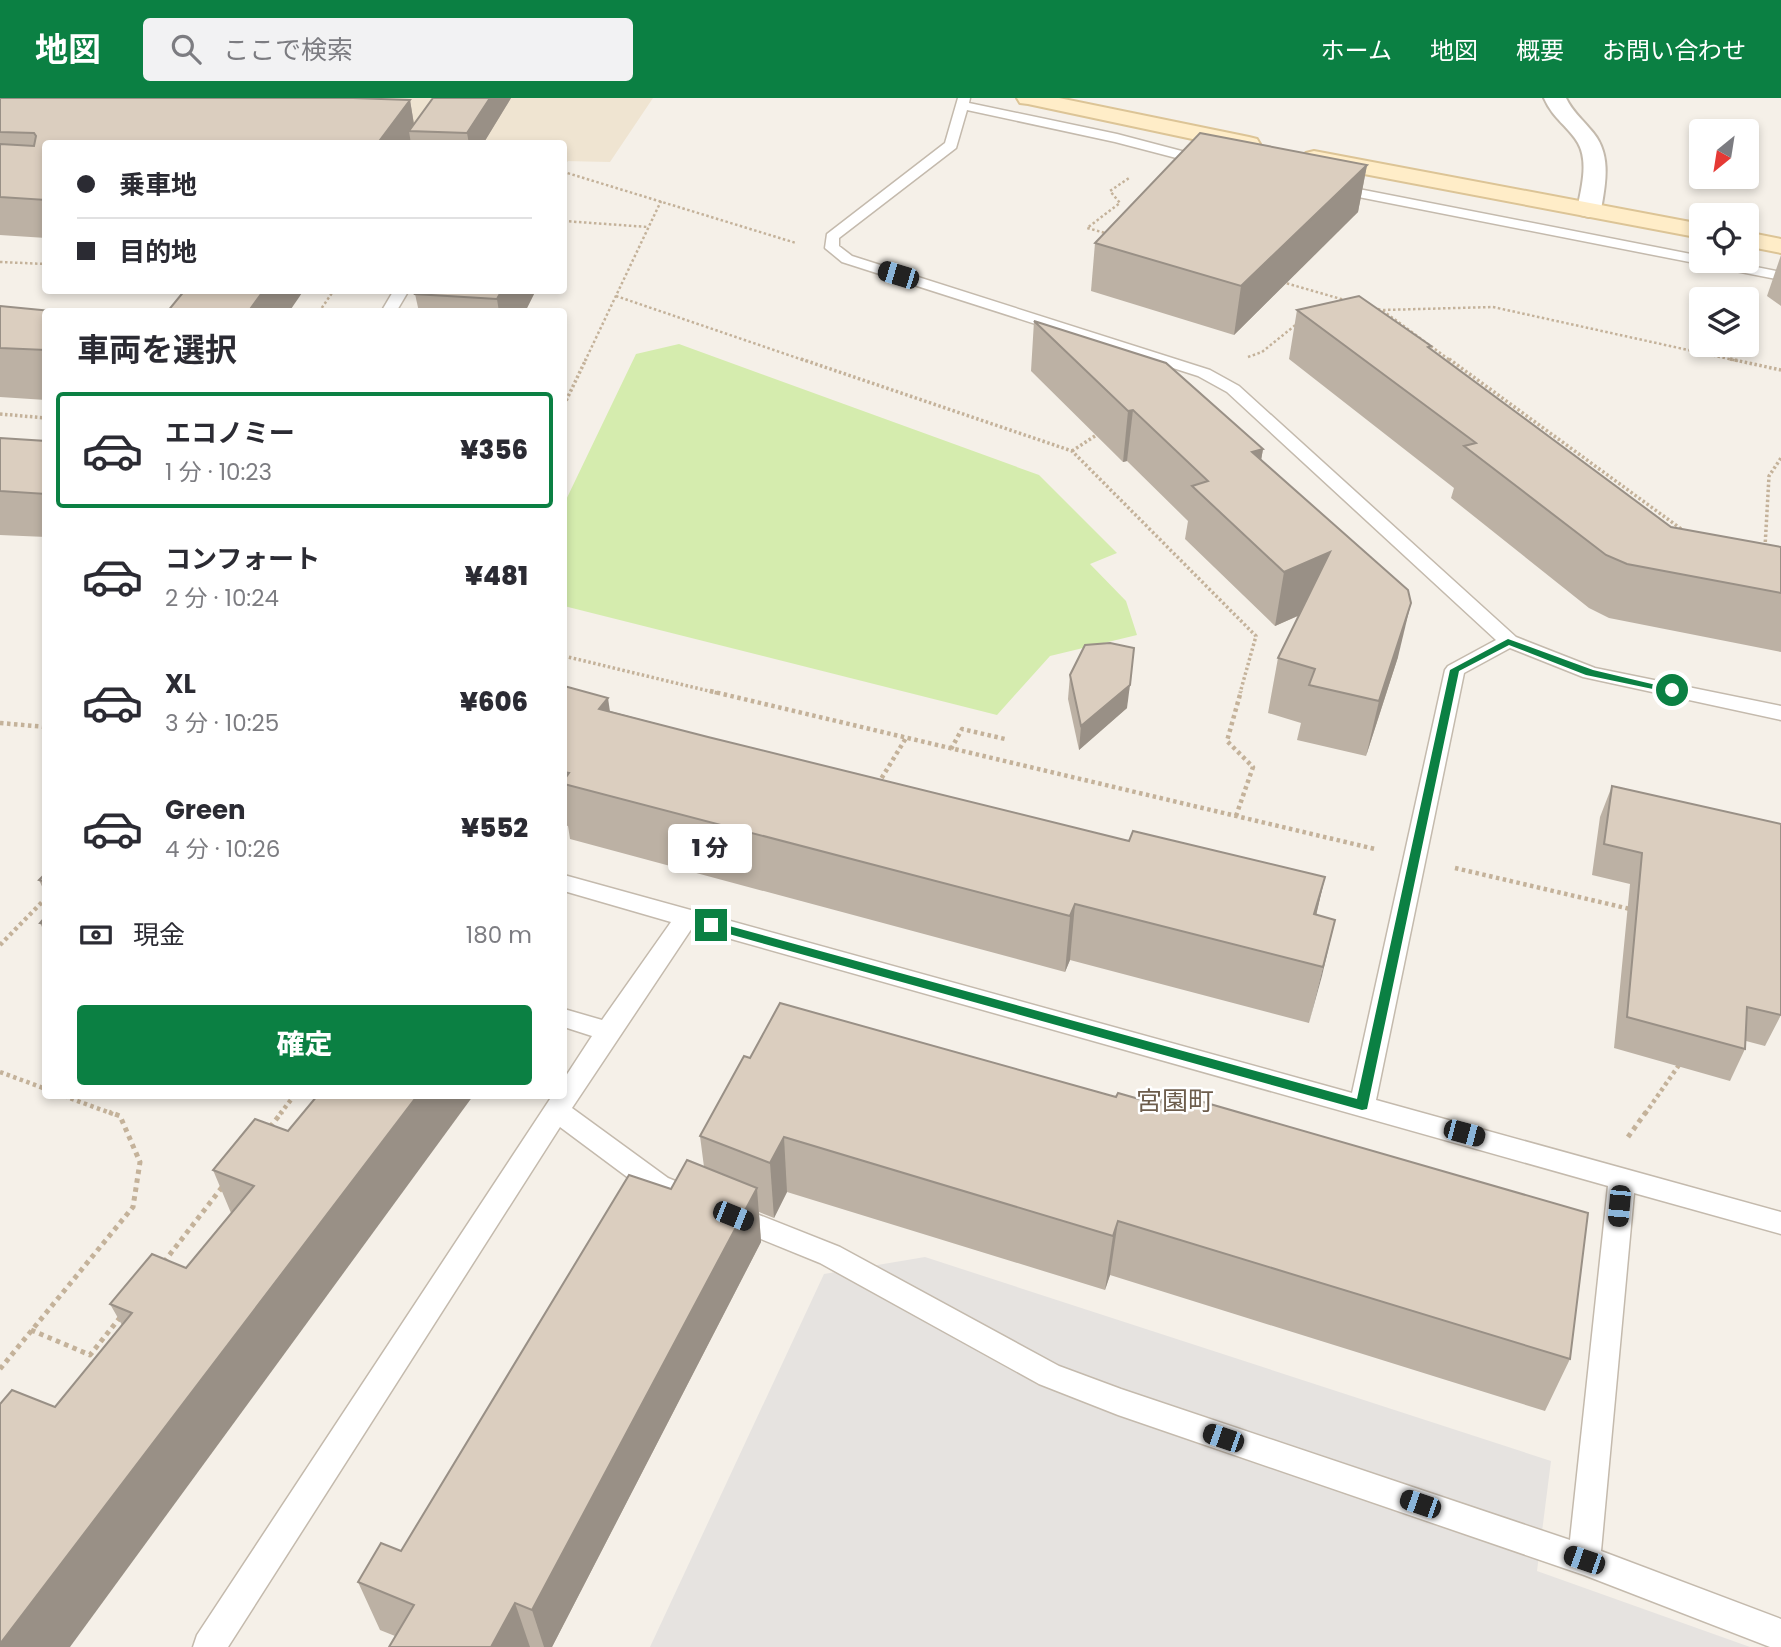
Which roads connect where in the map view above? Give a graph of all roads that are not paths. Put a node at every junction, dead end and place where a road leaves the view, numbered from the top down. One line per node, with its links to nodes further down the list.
1 (1028, 98): 4 (street)
2 (1555, 98): 10 (street)
3 (963, 101): 6 (lane); 17 (lane)
4 (1178, 129): 5 (street); 6 (lane)
5 (1271, 149)
6 (1162, 150): 8 (lane)
7 (1298, 155): 10 (street)
8 (1223, 166)
9 (1318, 185): 14 (lane)
10 (1589, 210): 11 (street)
11 (1689, 229)
12 (1759, 242): 13 (street)
13 (1781, 246)
14 (1689, 257)
15 (1759, 271): 16 (lane)
16 (1781, 276)
17 (1508, 642): 18 (lane); 25 (lane)
18 (1781, 713)
19 (567, 884): 20 (lane)
20 (687, 918): 22 (lane); 25 (lane)
21 (567, 1019): 22 (lane)
22 (608, 1031): 23 (lane)
23 (567, 1095)
24 (565, 1099): 26 (lane)
25 (1362, 1105): 27 (lane)
26 (557, 1111): 29 (lane); 31 (lane)
27 (1622, 1179): 28 (lane); 29 (lane)
28 (1781, 1223)
29 (1584, 1560): 30 (lane)
30 (1781, 1635)
31 (209, 1647)

